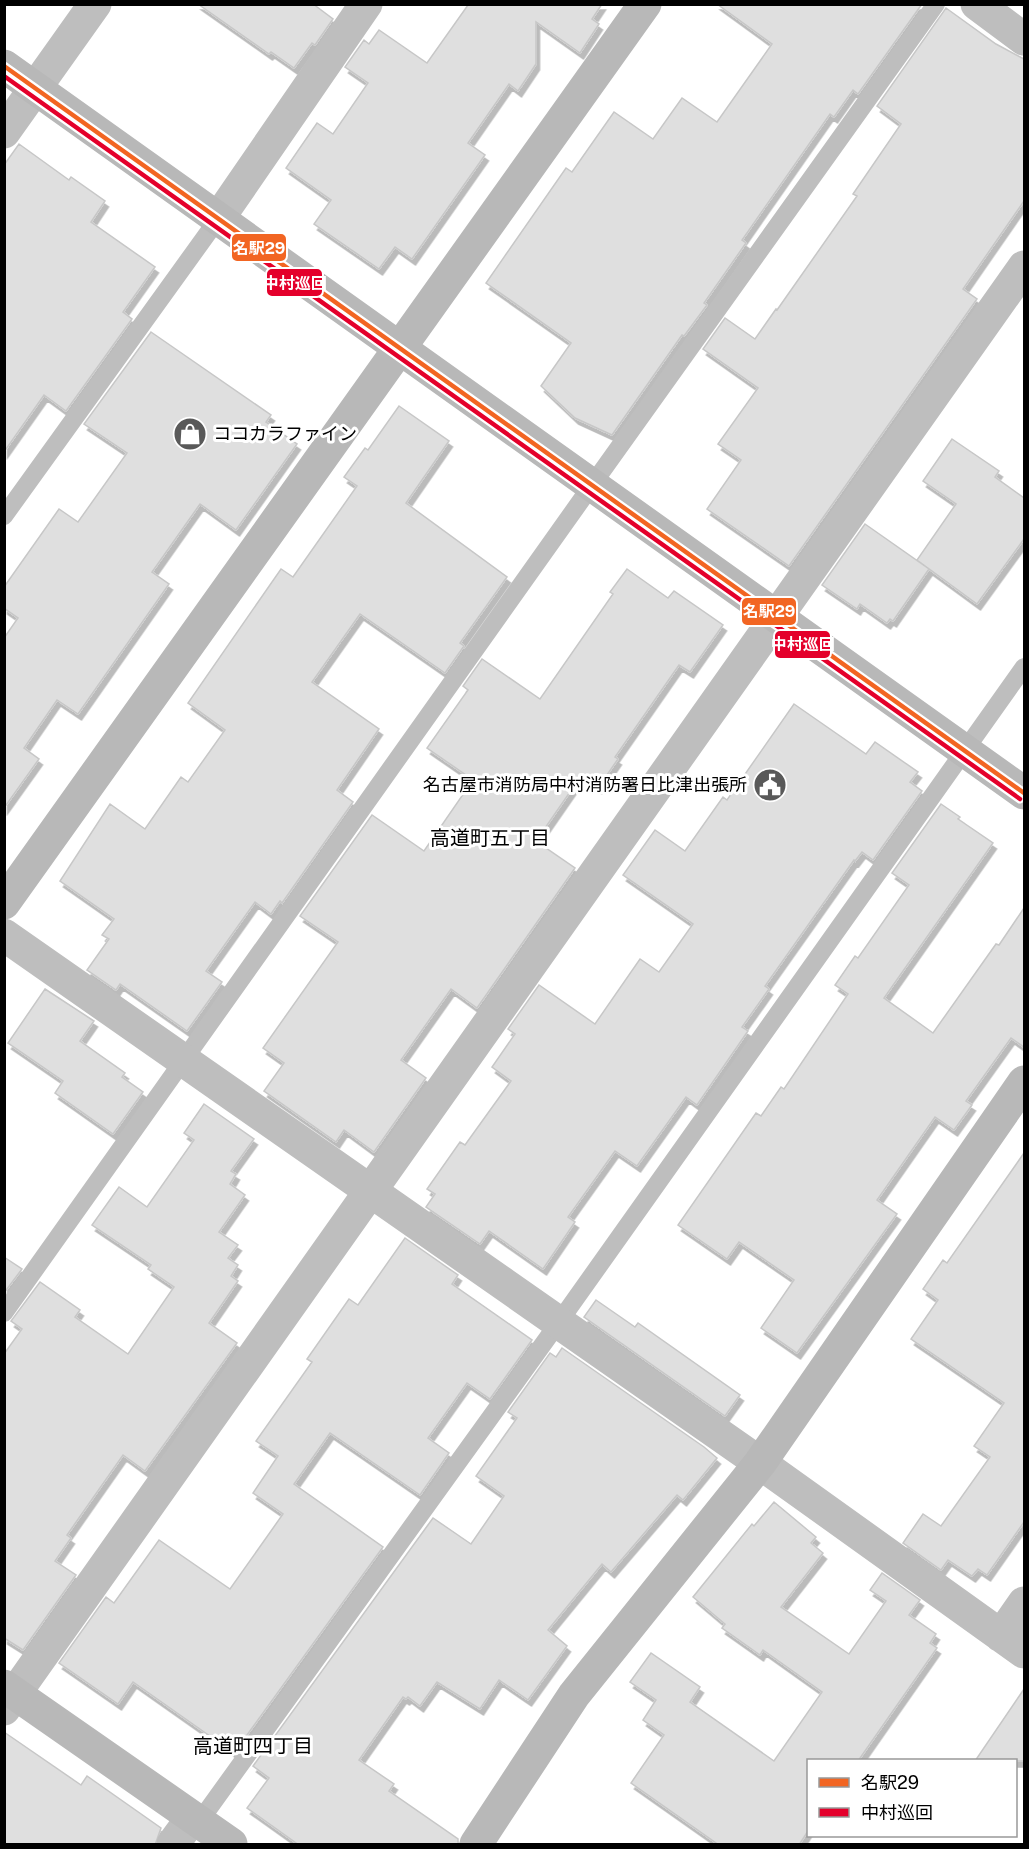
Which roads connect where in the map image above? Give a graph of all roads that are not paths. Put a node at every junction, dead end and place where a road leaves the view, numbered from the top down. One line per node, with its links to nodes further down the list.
1 (95, 4): 8 (street)
2 (366, 4): 10 (street)
3 (645, 4): 12 (street)
4 (936, 4): 13 (lane)
5 (977, 4): 6 (street)
6 (1024, 39)
7 (4, 66): 8 (street)
8 (36, 89): 9 (street); 10 (street)
9 (4, 132)
10 (218, 219): 12 (street); 14 (lane)
11 (1024, 267): 15 (street)
12 (401, 349): 13 (street); 19 (street)
13 (592, 484): 15 (street); 21 (lane)
14 (4, 516)
15 (777, 616): 17 (street); 23 (street)
16 (1024, 667): 17 (lane)
17 (965, 750): 18 (street); 25 (lane)
18 (1024, 792)
19 (4, 903)
20 (4, 935): 21 (street)
21 (183, 1060): 23 (street); 24 (lane)
22 (1024, 1082): 26 (street)
23 (370, 1190): 25 (street); 29 (street)
24 (4, 1313)
25 (559, 1322): 26 (street); 30 (lane)
26 (760, 1463): 28 (street); 33 (street)
27 (1024, 1603): 28 (street)
28 (1013, 1644)
29 (8, 1696): 30 (street)
30 (195, 1820): 31 (street); 32 (street)
31 (173, 1845)
32 (231, 1845)
33 (476, 1845)

